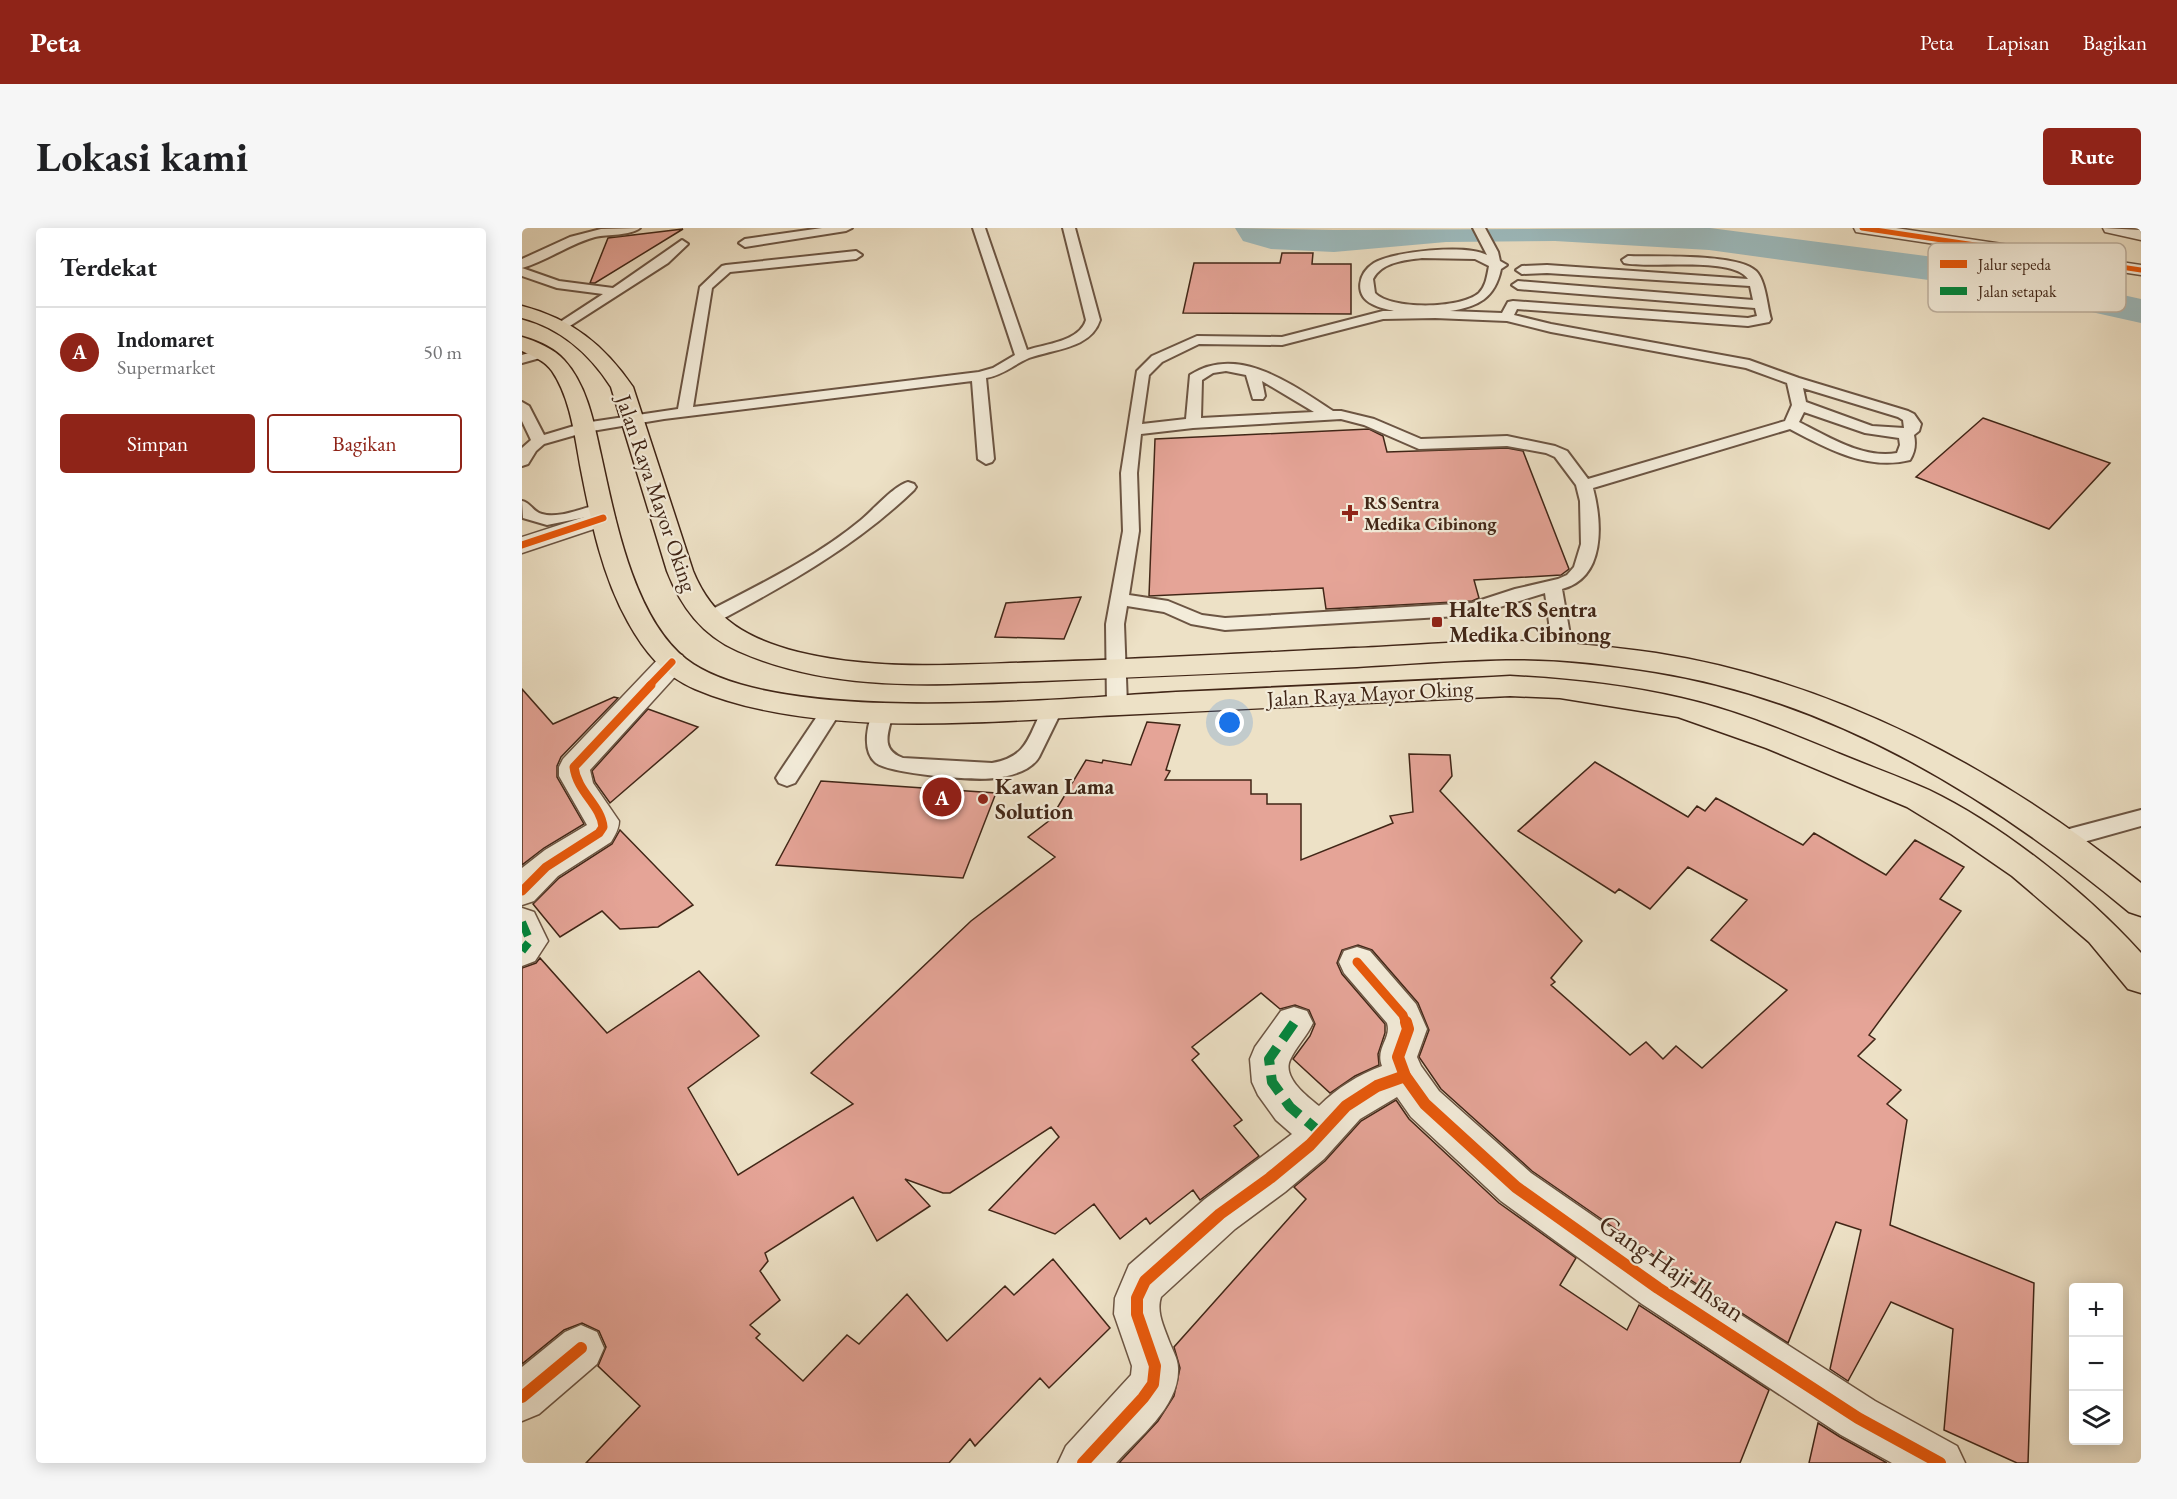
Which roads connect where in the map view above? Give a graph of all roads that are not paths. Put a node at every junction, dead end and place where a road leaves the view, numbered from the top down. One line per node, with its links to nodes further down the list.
1 (634, 228): 15 (lane)
2 (846, 228): 18 (lane)
3 (979, 228): 30 (lane)
4 (1069, 228): 30 (lane)
5 (1479, 228): 13 (lane)
6 (1862, 228): 9 (street)
7 (2111, 228): 8 (street)
8 (2141, 235)
9 (1962, 243)
10 (682, 244): 23 (lane)
11 (856, 255): 18 (lane)
12 (1578, 258): 16 (lane)
13 (1494, 259): 16 (lane); 25 (lane); 25 (lane)
14 (1612, 260): 21 (lane)
15 (522, 264)
16 (1523, 268): 21 (lane); 22 (lane)
17 (2126, 268): 19 (street)
18 (726, 269): 37 (lane)
19 (2141, 270)
20 (522, 272): 23 (lane)
21 (1755, 283): 24 (lane)
22 (1518, 285): 24 (lane); 26 (lane)
23 (615, 292): 28 (lane)
24 (1761, 305): 26 (lane)
25 (1381, 309): 26 (lane); 43 (lane)
26 (1510, 311): 33 (lane)
27 (522, 312): 28 (main road, Jalan Raya Mayor Oking)
28 (562, 327): 39 (main road, Jalan Raya Mayor Oking)
29 (529, 352): 42 (main road, Jalan Raya Mayor Oking)
30 (1022, 356): 32 (lane)
31 (1252, 371): 34 (lane); 38 (lane); 40 (lane)
32 (979, 376): 37 (lane); 46 (lane)
33 (1794, 381): 35 (lane); 44 (lane)
34 (1258, 396)
35 (1799, 405): 41 (lane); 44 (lane)
36 (522, 406): 45 (lane)
37 (684, 413): 39 (lane)
38 (1329, 415): 40 (lane); 48 (lane)
39 (633, 419): 42 (lane); 55 (main road, Jalan Raya Mayor Oking)
40 (1193, 423): 43 (lane)
41 (1791, 424): 44 (lane); 48 (lane)
42 (584, 428): 45 (lane); 51 (main road, Jalan Raya Mayor Oking)
43 (1134, 430): 54 (lane)
44 (1906, 433)
45 (539, 441): 47 (lane)
46 (986, 459)
47 (522, 461)
48 (1584, 485): 53 (lane)
49 (908, 487): 55 (lane)
50 (522, 506): 51 (lane)
51 (601, 514): 52 (street); 57 (main road, Jalan Raya Mayor Oking)
52 (522, 545)
53 (1553, 587): 54 (lane); 56 (lane)
54 (1119, 599): 58 (lane)
55 (708, 619): 58 (main road, Jalan Raya Mayor Oking)
56 (1563, 652): 58 (main road, Jalan Raya Mayor Oking); 65 (main road, Jalan Raya Mayor Oking)
57 (672, 662): 61 (main road, Jalan Raya Mayor Oking); 66 (street)
58 (1118, 669): 59 (lane)
59 (1117, 705): 60 (main road, Jalan Raya Mayor Oking); 71 (main road, Jalan Raya Mayor Oking)
60 (1053, 708): 62 (main road, Jalan Raya Mayor Oking); 62 (lane)
61 (831, 711): 62 (main road, Jalan Raya Mayor Oking); 63 (lane)
62 (883, 712)
63 (787, 778)
64 (2141, 818): 65 (lane)
65 (2062, 839): 67 (main road, Jalan Raya Mayor Oking)
66 (522, 891)
67 (2141, 901)
68 (522, 922): 69 (street)
69 (522, 951)
70 (1357, 962): 73 (street)
71 (2141, 978)
72 (1294, 1023): 74 (street)
73 (1405, 1076): 74 (street); 78 (street, Gang Haji Ihsan)
74 (1321, 1133): 77 (street)
75 (581, 1348): 76 (street)
76 (522, 1397)
77 (1083, 1463)
78 (1940, 1463)

